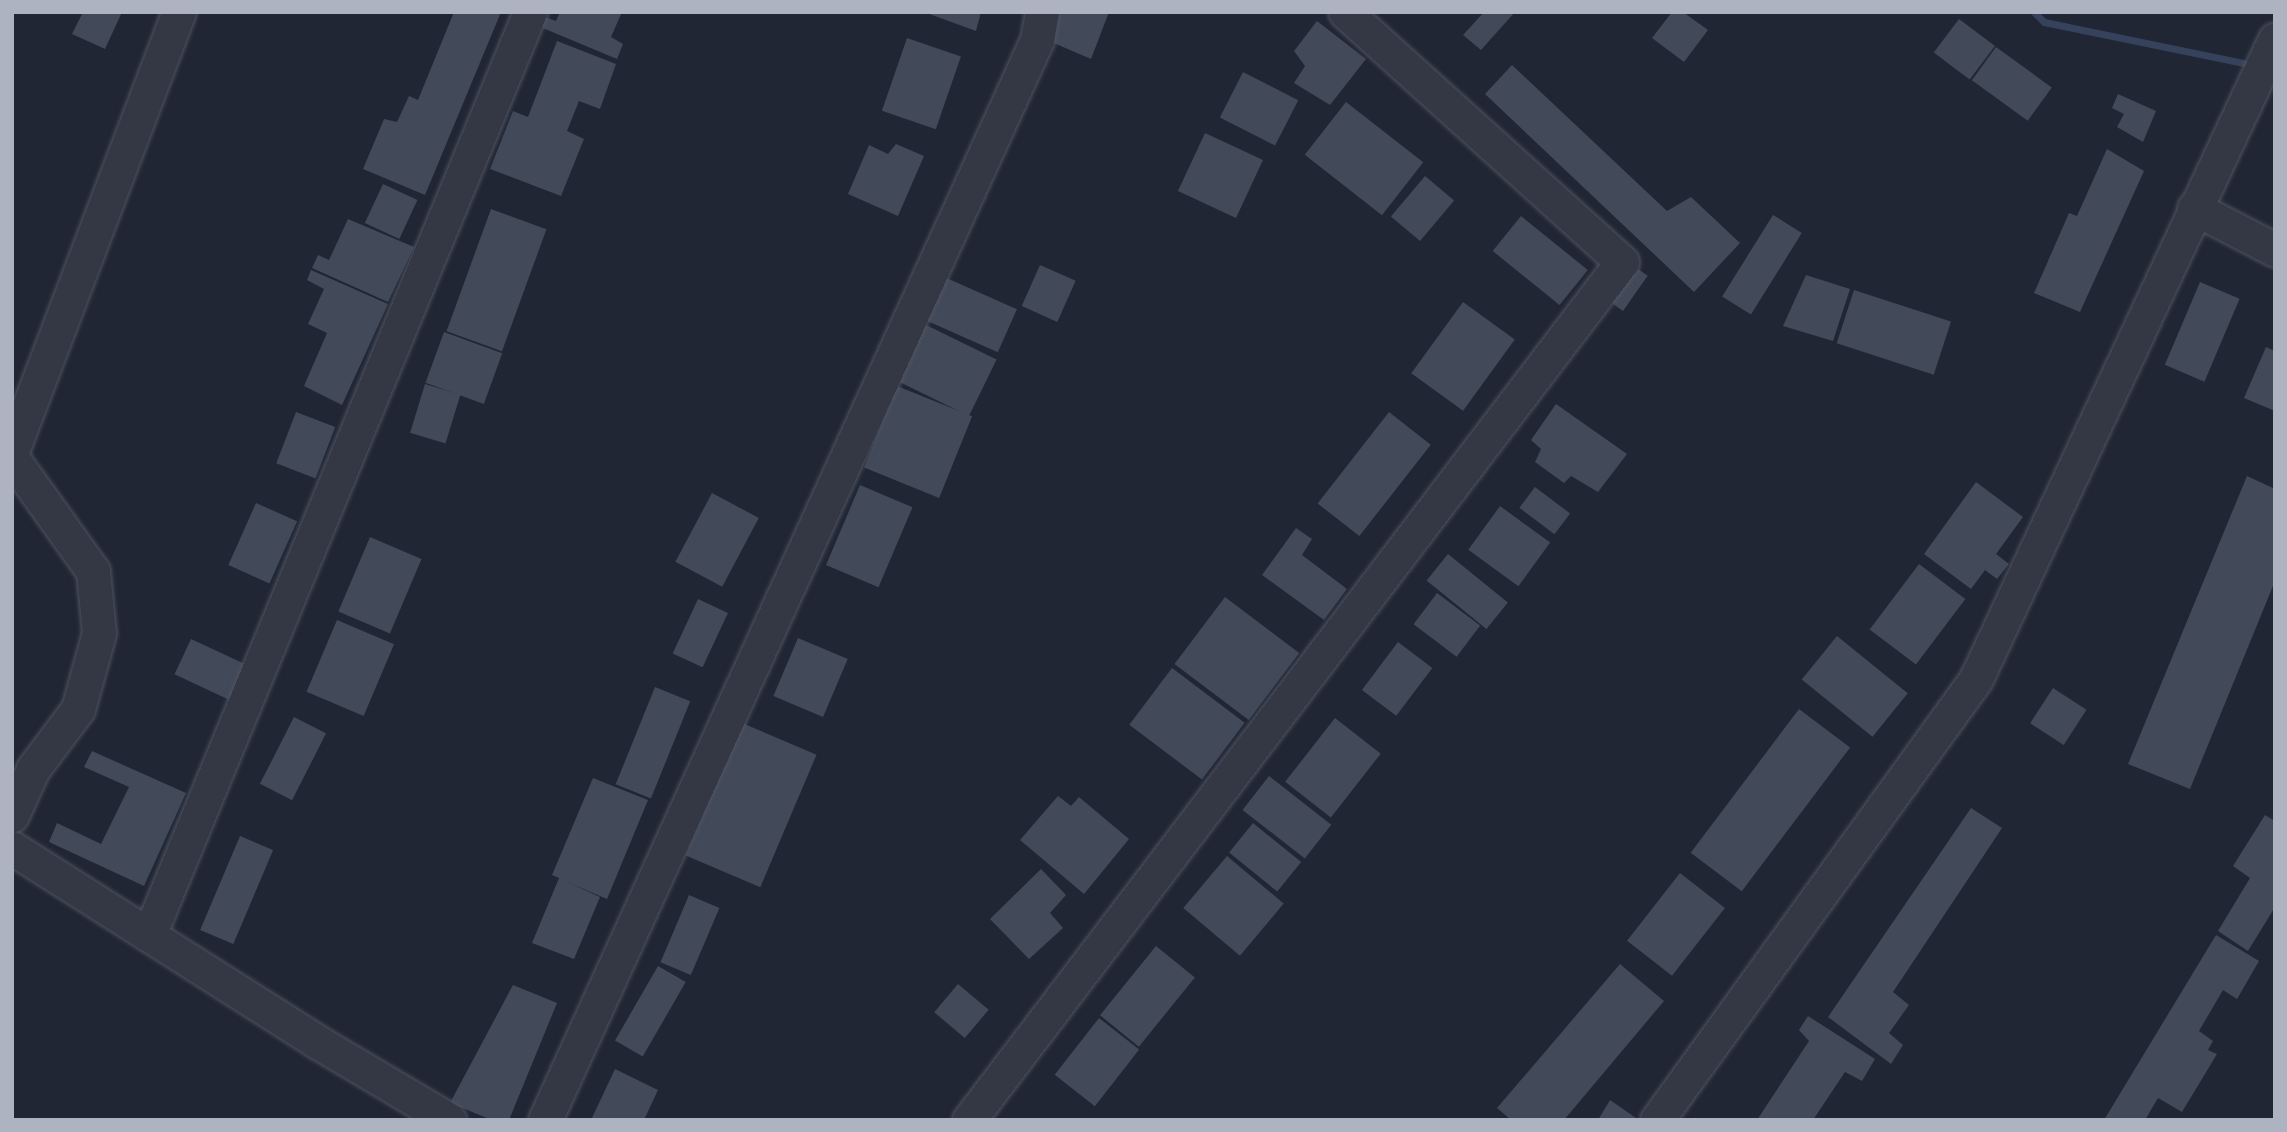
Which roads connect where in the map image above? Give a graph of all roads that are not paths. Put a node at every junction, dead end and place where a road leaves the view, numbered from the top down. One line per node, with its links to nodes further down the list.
1 (178, 12): 8 (street)
2 (530, 12): 12 (street)
3 (1042, 12): 14 (street)
4 (1345, 12): 15 (street)
5 (2275, 39): 6 (street)
6 (2194, 208): 7 (street); 16 (street)
7 (2275, 250)
8 (12, 452)
9 (12, 458): 10 (street)
10 (12, 815)
11 (12, 848): 12 (street)
12 (149, 935): 13 (street)
13 (449, 1120)
14 (545, 1120)
15 (969, 1120)
16 (1657, 1120)

